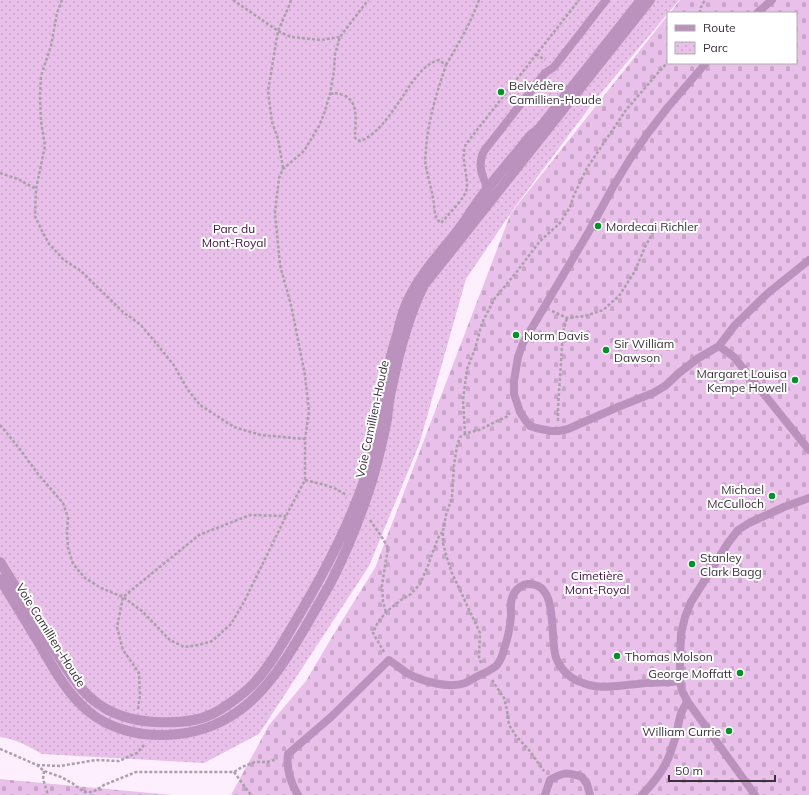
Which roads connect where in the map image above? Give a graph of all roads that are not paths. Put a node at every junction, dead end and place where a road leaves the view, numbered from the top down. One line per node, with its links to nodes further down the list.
1 (606, 0): 7 (lane)
2 (641, 0): 7 (street, Voie Camillien-Houde)
3 (650, 0): 13 (street, Voie Camillien-Houde)
4 (772, 0): 5 (lane)
5 (758, 12)
6 (705, 64): 9 (lane)
7 (488, 189): 12 (street, Voie Camillien-Houde)
8 (809, 260): 9 (lane)
9 (718, 346): 10 (lane)
10 (809, 450)
11 (809, 498): 14 (lane)
12 (0, 562)
13 (0, 579)
14 (680, 681): 15 (lane); 16 (lane)
15 (688, 702): 19 (lane); 20 (lane)
16 (298, 795)
17 (545, 795): 18 (lane)
18 (590, 795)
19 (642, 795)
20 (755, 795)

